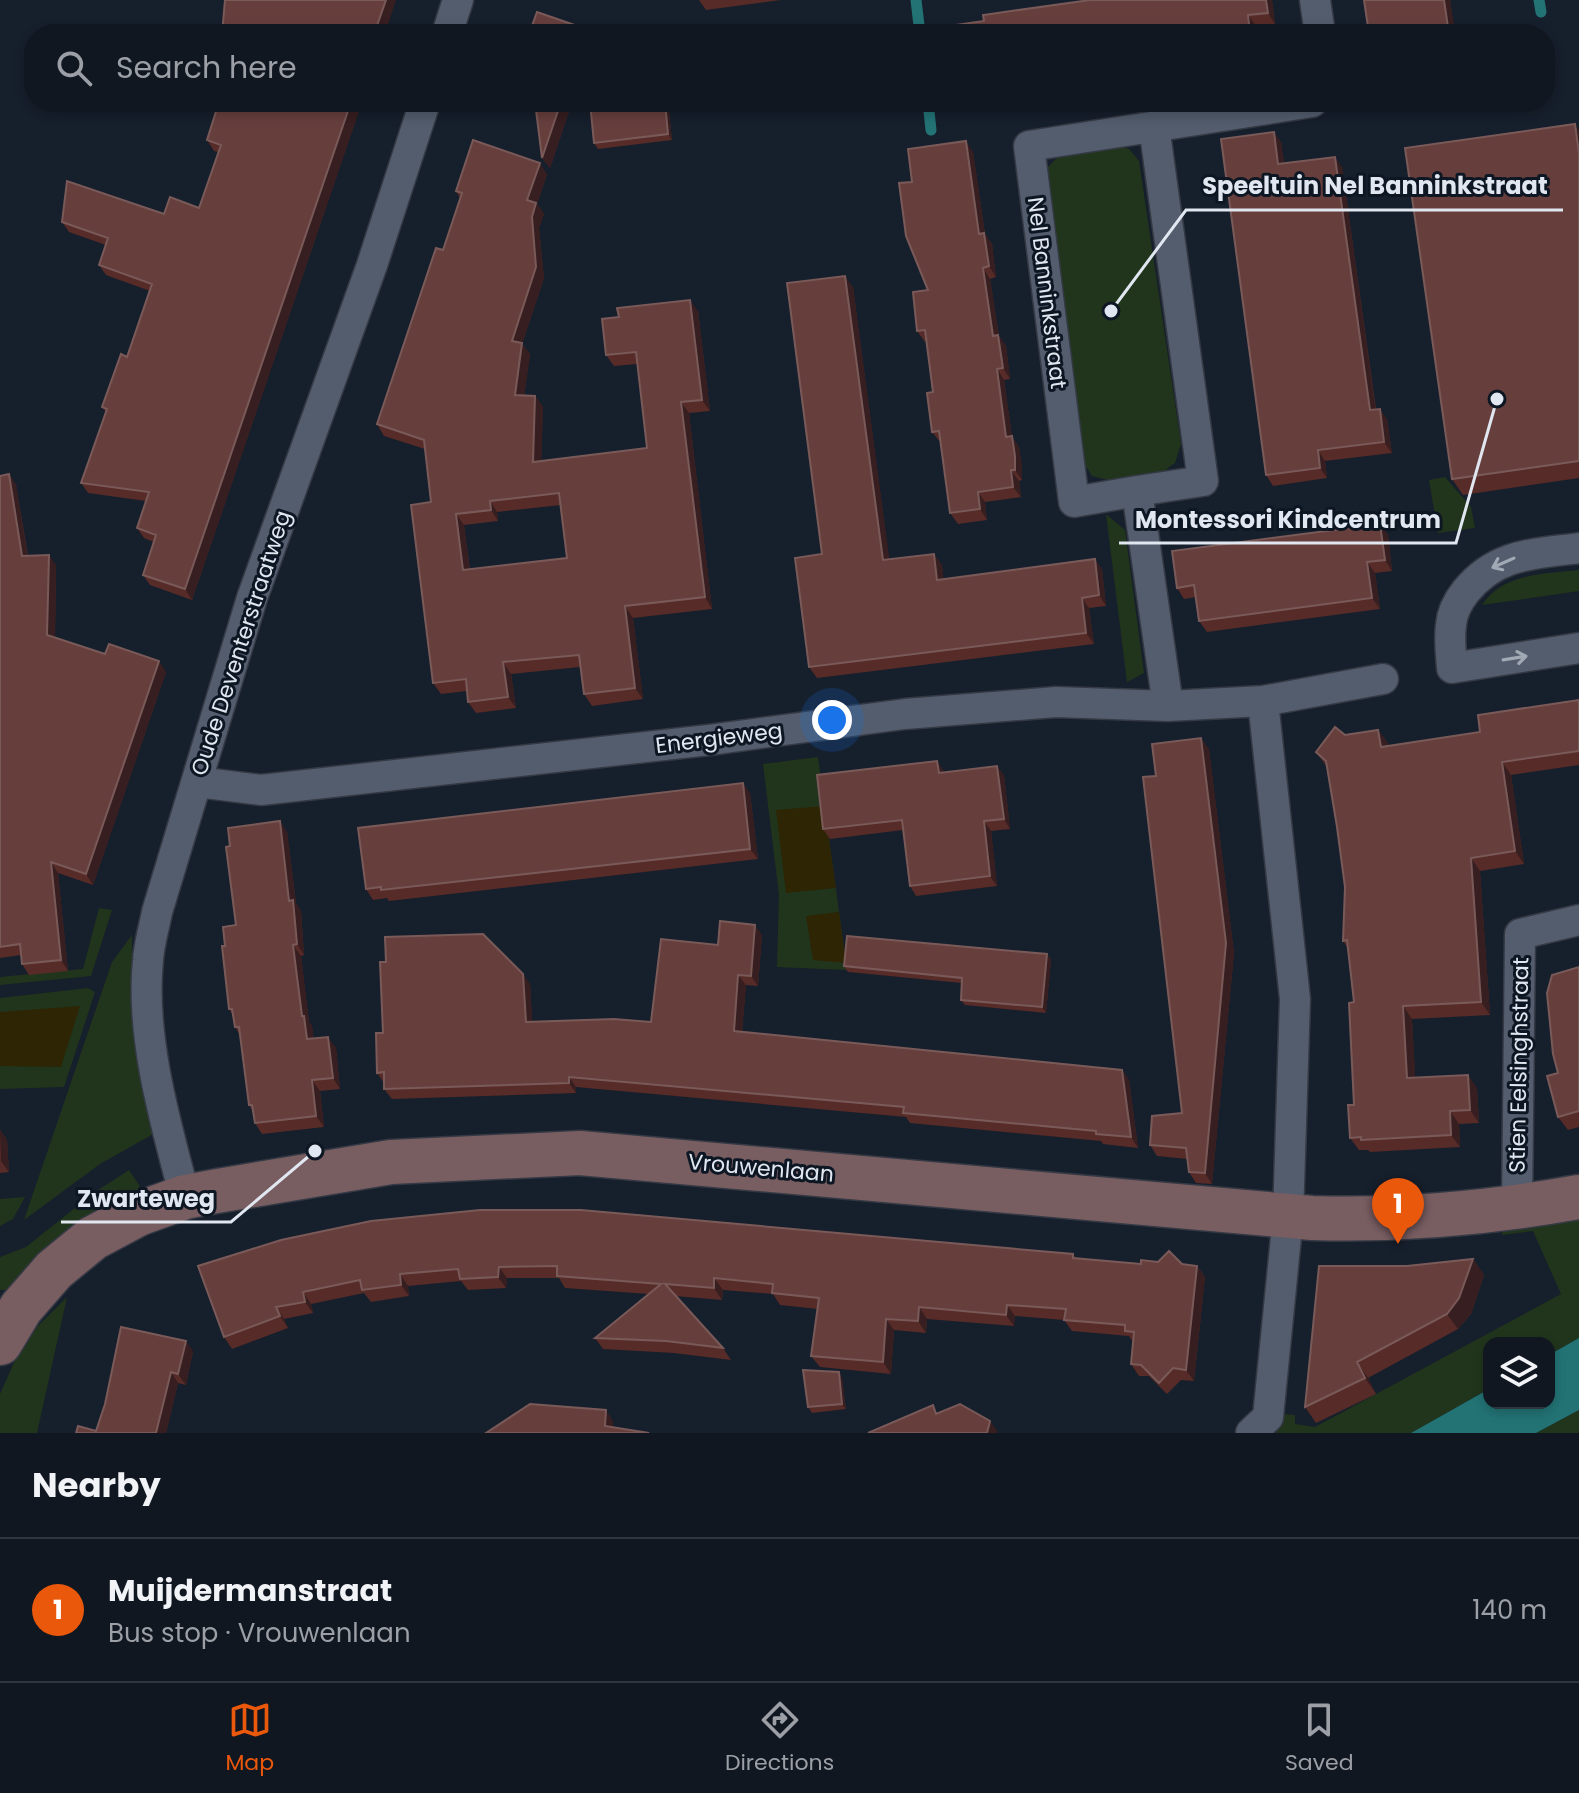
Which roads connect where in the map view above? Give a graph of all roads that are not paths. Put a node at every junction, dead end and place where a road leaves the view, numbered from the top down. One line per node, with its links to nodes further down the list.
1 (458, 0): 3 (street)
2 (1315, 0): 4 (street)
3 (450, 24)
4 (1319, 24)
5 (422, 112): 14 (street, Oude Deventerstraatweg)
6 (1246, 112): 7 (street, Nel Banninkstraat)
7 (1154, 126): 8 (street, Nel Banninkstraat); 8 (street, Nel Banninkstraat)
8 (1137, 491): 13 (street)
9 (1579, 548): 10 (street, one-way to 10)
10 (1579, 648)
11 (1383, 679): 12 (street, Energieweg)
12 (1263, 701): 13 (street, Energieweg); 19 (street)
13 (1168, 706): 14 (street, Energieweg)
14 (197, 782): 16 (street, Oude Deventerstraatweg)
15 (1579, 920): 18 (street, Stien Eelsinghstraat)
16 (185, 1197): 19 (street, Vrouwenlaan); 20 (street, Vrouwenlaan)
17 (1579, 1197): 18 (street, Vrouwenlaan)
18 (1517, 1208): 19 (street, Vrouwenlaan)
19 (1288, 1217): 21 (street)
20 (3, 1332)
21 (1251, 1433)

